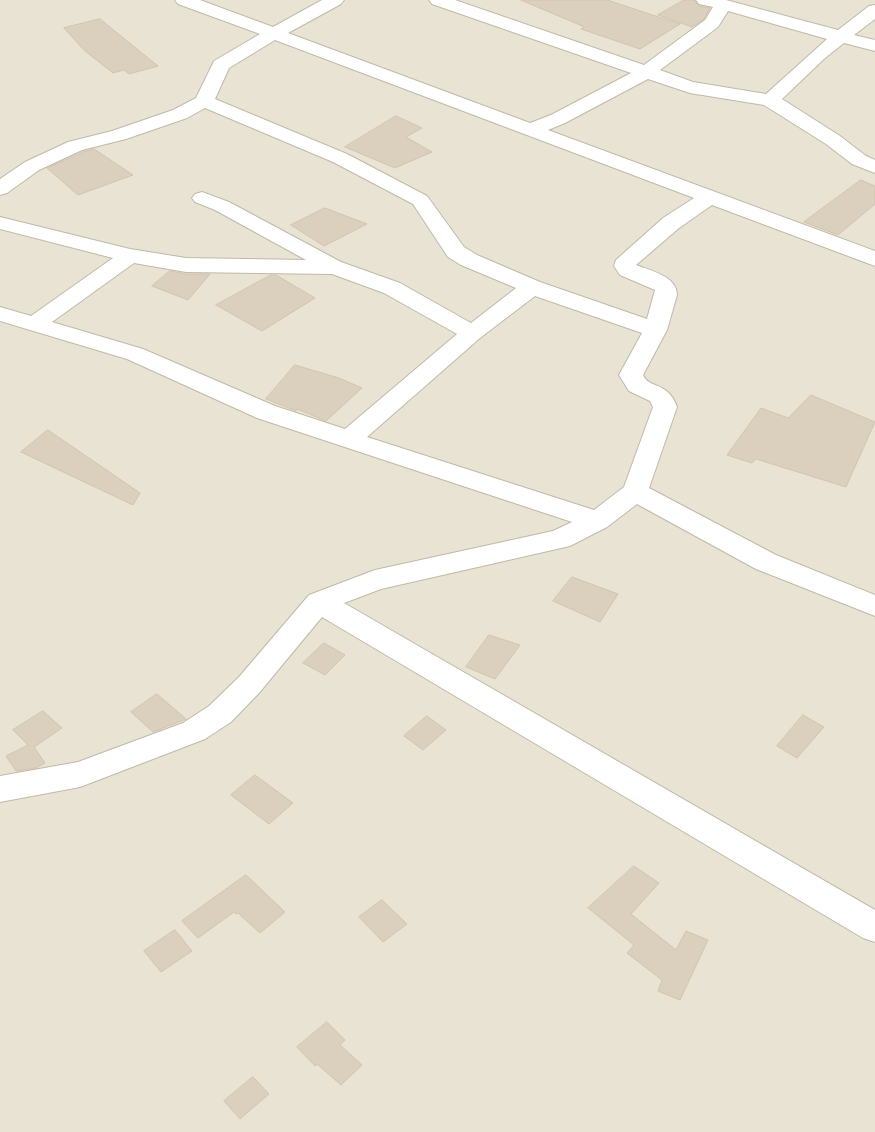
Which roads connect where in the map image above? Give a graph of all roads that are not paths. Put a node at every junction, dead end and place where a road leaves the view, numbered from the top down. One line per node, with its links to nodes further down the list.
1 (184, 0): 6 (street)
2 (335, 0): 6 (street)
3 (438, 0): 9 (street)
4 (714, 2): 7 (street); 9 (street)
5 (875, 10): 7 (street)
6 (273, 34): 11 (street); 12 (street)
7 (842, 36): 8 (street); 10 (street)
8 (875, 46)
9 (645, 73): 10 (street); 12 (street)
10 (770, 100): 13 (street)
11 (204, 101): 14 (street); 21 (street)
12 (529, 130): 16 (street)
13 (875, 167)
14 (0, 189)
15 (202, 198): 20 (street)
16 (708, 198): 19 (street); 24 (street)
17 (0, 223): 18 (street)
18 (130, 256): 20 (street); 23 (street)
19 (875, 259)
20 (335, 267): 25 (street)
21 (532, 287): 24 (street); 25 (street)
22 (0, 314): 23 (street)
23 (36, 323): 26 (street)
24 (655, 330): 27 (street)
25 (472, 333): 26 (street)
26 (349, 439): 28 (street)
27 (634, 492): 28 (street); 30 (street)
28 (598, 521): 29 (street)
29 (319, 602): 31 (street); 32 (street)
30 (875, 606)
31 (0, 789)
32 (875, 927)

